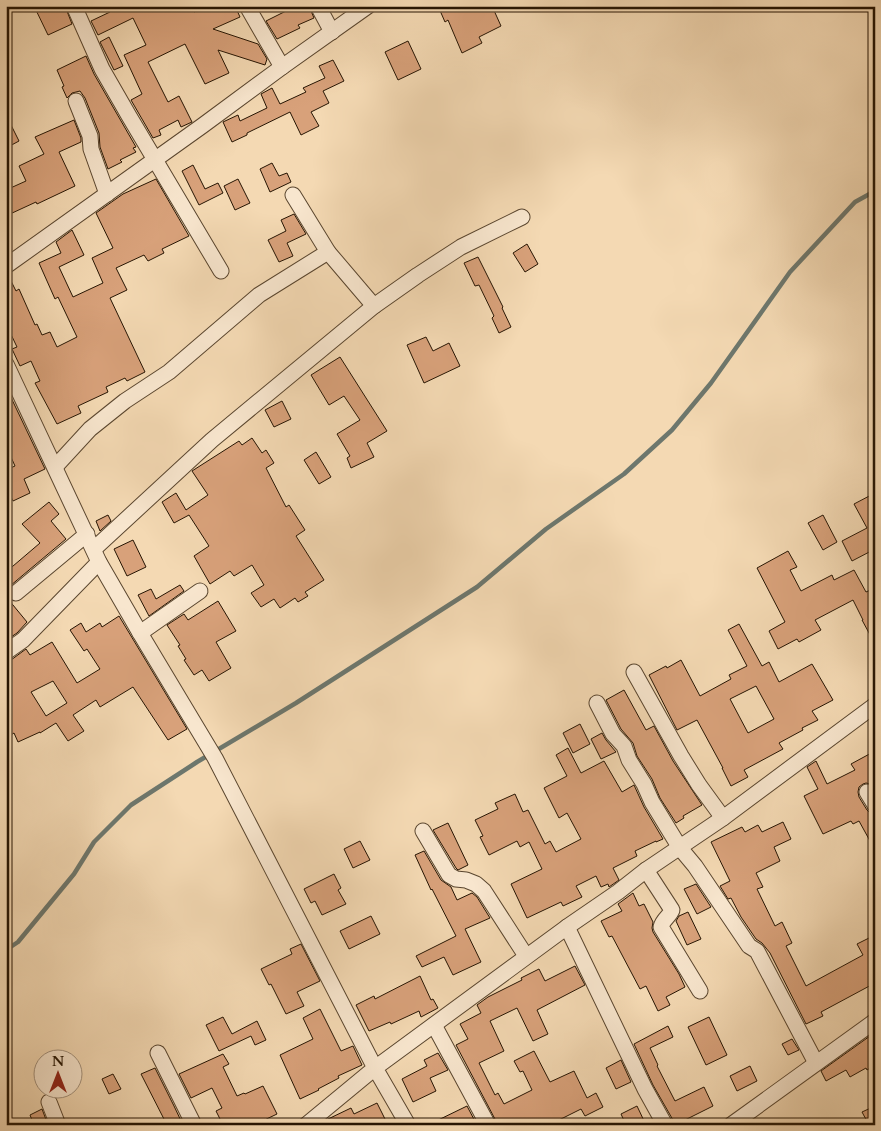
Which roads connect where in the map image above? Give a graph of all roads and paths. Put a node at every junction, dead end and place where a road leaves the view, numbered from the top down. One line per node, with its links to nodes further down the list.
1 (74, 6): 8 (street)
2 (247, 6): 6 (street)
3 (318, 6): 5 (street)
4 (368, 6): 5 (street)
5 (332, 32): 6 (street)
6 (282, 67): 8 (street)
7 (76, 100): 9 (street)
8 (155, 160): 9 (street); 14 (street)
9 (107, 194): 13 (street)
10 (292, 195): 12 (street)
11 (522, 217): 15 (street)
12 (328, 252): 15 (street); 17 (street)
13 (6, 266)
14 (221, 271)
15 (374, 306): 19 (street)
16 (6, 364): 17 (street)
17 (55, 467): 18 (street)
18 (87, 534): 19 (street); 21 (street)
19 (97, 555): 22 (street); 23 (street)
20 (200, 591): 22 (street)
21 (16, 593)
22 (140, 633): 40 (street)
23 (6, 652)
24 (634, 672): 29 (street)
25 (597, 703): 31 (street)
26 (875, 705): 29 (street)
27 (867, 792): 28 (street)
28 (875, 805)
29 (723, 818): 31 (street)
30 (423, 831): 34 (street)
31 (680, 848): 32 (street); 39 (street)
32 (646, 870): 33 (street); 35 (street)
33 (567, 927): 34 (street); 47 (street)
34 (526, 956): 37 (street)
35 (700, 991)
36 (875, 1021): 39 (street)
37 (434, 1025): 40 (street); 46 (street)
38 (158, 1053): 43 (street)
39 (816, 1063): 48 (street)
40 (375, 1068): 44 (street); 45 (street)
41 (49, 1102): 42 (street)
42 (58, 1125)
43 (194, 1125)
44 (306, 1125)
45 (408, 1125)
46 (488, 1125)
47 (665, 1125)
48 (731, 1125)

